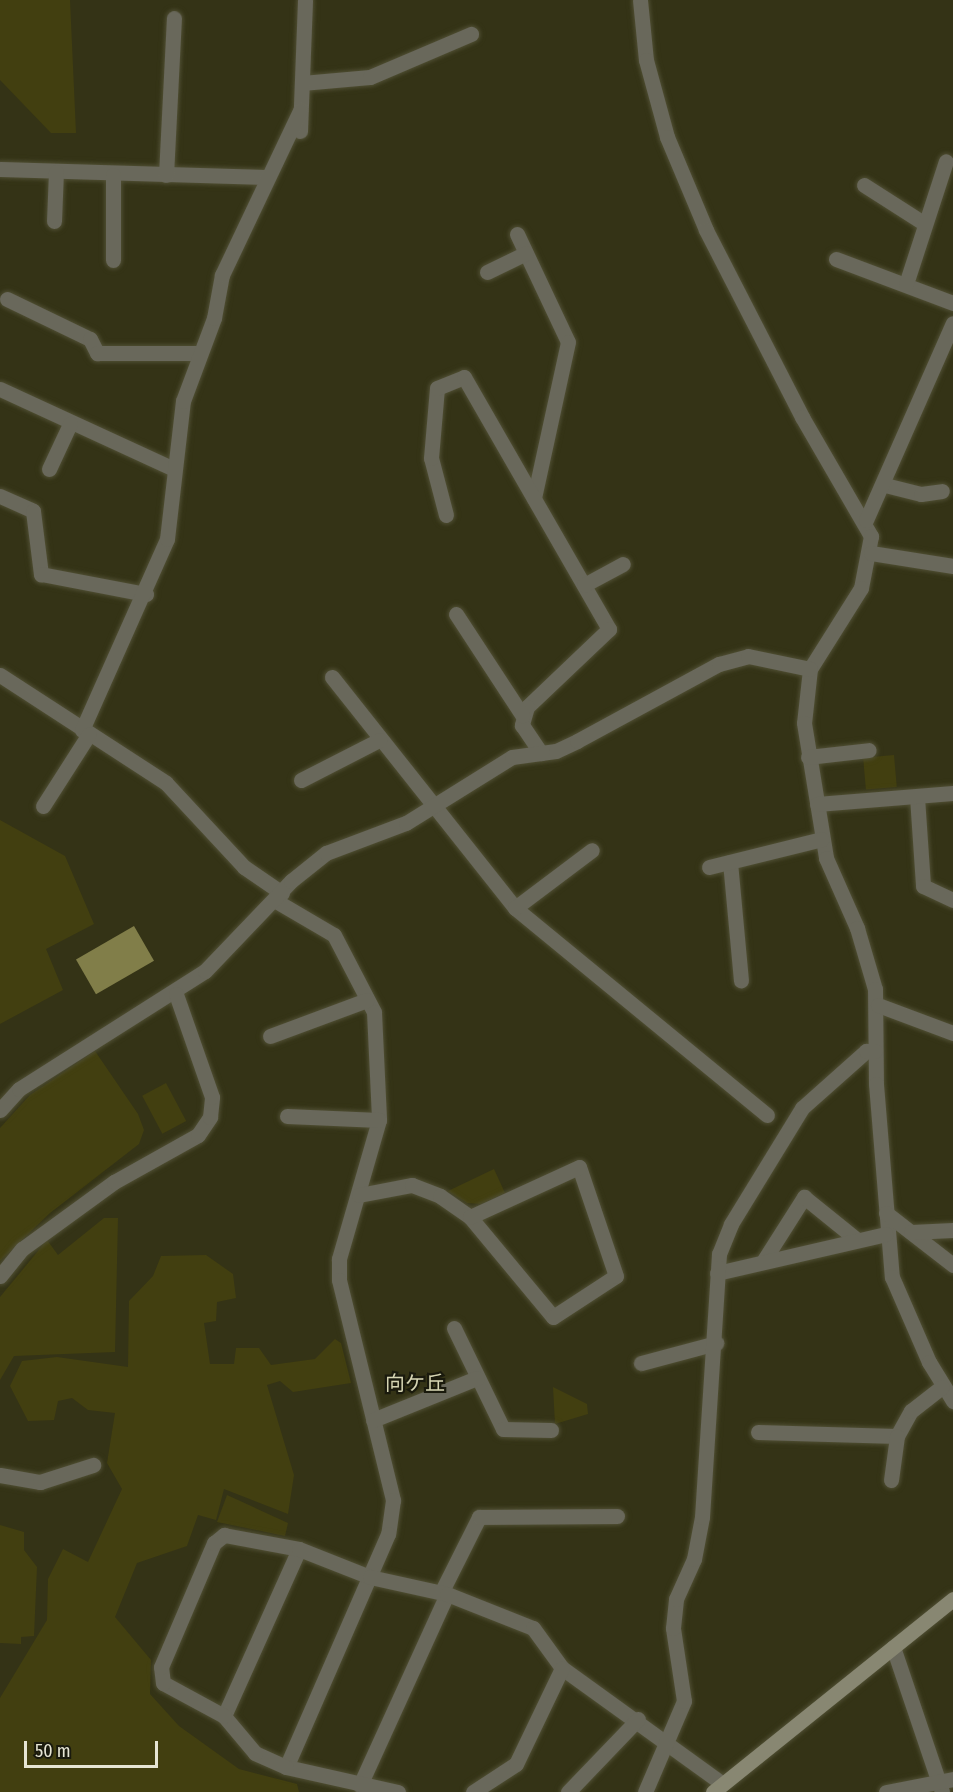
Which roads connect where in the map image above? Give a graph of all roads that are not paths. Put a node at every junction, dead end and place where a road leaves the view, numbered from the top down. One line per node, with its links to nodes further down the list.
1 (305, 0): 5 (street)
2 (640, 0): 37 (street)
3 (174, 18): 12 (street)
4 (471, 34): 5 (street)
5 (302, 83): 6 (street)
6 (300, 111): 7 (street); 13 (street)
7 (300, 131)
8 (946, 161): 16 (street)
9 (0, 169): 10 (street)
10 (56, 172): 11 (street); 15 (street)
11 (113, 175): 12 (street); 20 (street)
12 (165, 175): 13 (street)
13 (267, 177): 27 (street)
14 (864, 186): 16 (street)
15 (54, 221)
16 (925, 224): 22 (street)
17 (517, 234): 18 (street)
18 (526, 253): 21 (street); 35 (street)
19 (836, 259): 22 (street)
20 (113, 260)
21 (487, 272)
22 (906, 284): 24 (street)
23 (7, 299): 27 (street)
24 (953, 303)
25 (953, 323): 26 (street)
26 (947, 351): 32 (street)
27 (197, 353): 30 (street)
28 (0, 389): 29 (street)
29 (70, 424): 30 (street); 31 (street)
30 (172, 468): 42 (street)
31 (49, 469)
32 (885, 485): 33 (street); 37 (street)
33 (942, 490)
34 (0, 496): 42 (street)
35 (534, 498): 36 (street); 41 (street)
36 (446, 515)
37 (866, 520): 38 (street)
38 (871, 553): 40 (street); 44 (street)
39 (623, 564): 41 (street)
40 (953, 566)
41 (584, 585): 47 (street)
42 (146, 594): 48 (street)
43 (456, 614): 47 (street)
44 (810, 669): 51 (street); 52 (street)
45 (0, 675): 48 (street)
46 (332, 677): 49 (street)
47 (522, 715): 51 (street)
48 (85, 732): 57 (street); 63 (street)
49 (379, 740): 53 (street); 58 (street)
50 (869, 750): 52 (street)
51 (541, 753): 58 (street)
52 (808, 757): 56 (street)
53 (301, 780)
54 (953, 793): 55 (street)
55 (917, 796): 56 (street); 64 (street)
56 (817, 804): 59 (street)
57 (43, 806)
58 (432, 808): 63 (street); 65 (street)
59 (822, 840): 61 (street); 69 (street)
60 (592, 850): 65 (street)
61 (730, 862): 62 (street); 66 (street)
62 (709, 867)
63 (279, 897): 67 (street); 68 (street)
64 (953, 900)
65 (515, 908): 74 (street)
66 (741, 980)
67 (176, 994): 73 (street); 87 (street)
68 (367, 1000): 71 (street); 76 (street)
69 (878, 1005): 70 (street); 72 (street)
70 (953, 1034)
71 (270, 1036)
72 (875, 1051): 78 (street); 86 (street)
73 (0, 1110)
74 (767, 1115)
75 (287, 1116): 76 (street)
76 (379, 1120): 77 (street)
77 (359, 1195): 79 (street); 94 (street)
78 (886, 1213): 81 (street); 82 (street)
79 (470, 1217): 79 (street)
80 (953, 1230): 81 (street)
81 (911, 1232): 85 (street)
82 (886, 1234): 83 (street); 92 (street)
83 (856, 1239): 84 (street); 84 (street)
84 (764, 1260): 86 (street)
85 (953, 1265)
86 (717, 1273): 89 (street)
87 (0, 1276)
88 (454, 1328): 91 (street)
89 (716, 1343): 90 (street); 110 (street)
90 (640, 1363)
91 (477, 1378): 94 (street); 95 (street)
92 (942, 1387): 93 (street); 97 (street)
93 (953, 1401)
94 (373, 1420): 103 (street)
95 (551, 1430)
96 (758, 1432): 97 (street)
97 (897, 1436): 100 (street)
98 (93, 1465): 99 (street)
99 (0, 1475)
100 (891, 1480)
101 (617, 1516): 104 (street)
102 (299, 1549): 103 (street); 108 (street); 108 (street)
103 (370, 1577): 104 (street); 111 (street)
104 (444, 1594): 107 (street); 113 (street)
105 (953, 1599): 106 (street)
106 (893, 1647): 114 (street); 115 (street)
107 (562, 1668): 109 (street); 117 (street)
108 (224, 1716): 111 (street)
109 (638, 1719): 110 (street); 118 (street)
110 (668, 1741): 115 (street); 119 (street)
111 (286, 1767): 113 (street)
112 (953, 1779): 114 (street)
113 (360, 1785): 116 (street)
114 (939, 1787): 120 (street)
115 (718, 1788)
116 (398, 1792)
117 (473, 1792)
118 (568, 1792)
119 (645, 1792)
120 (886, 1792)

